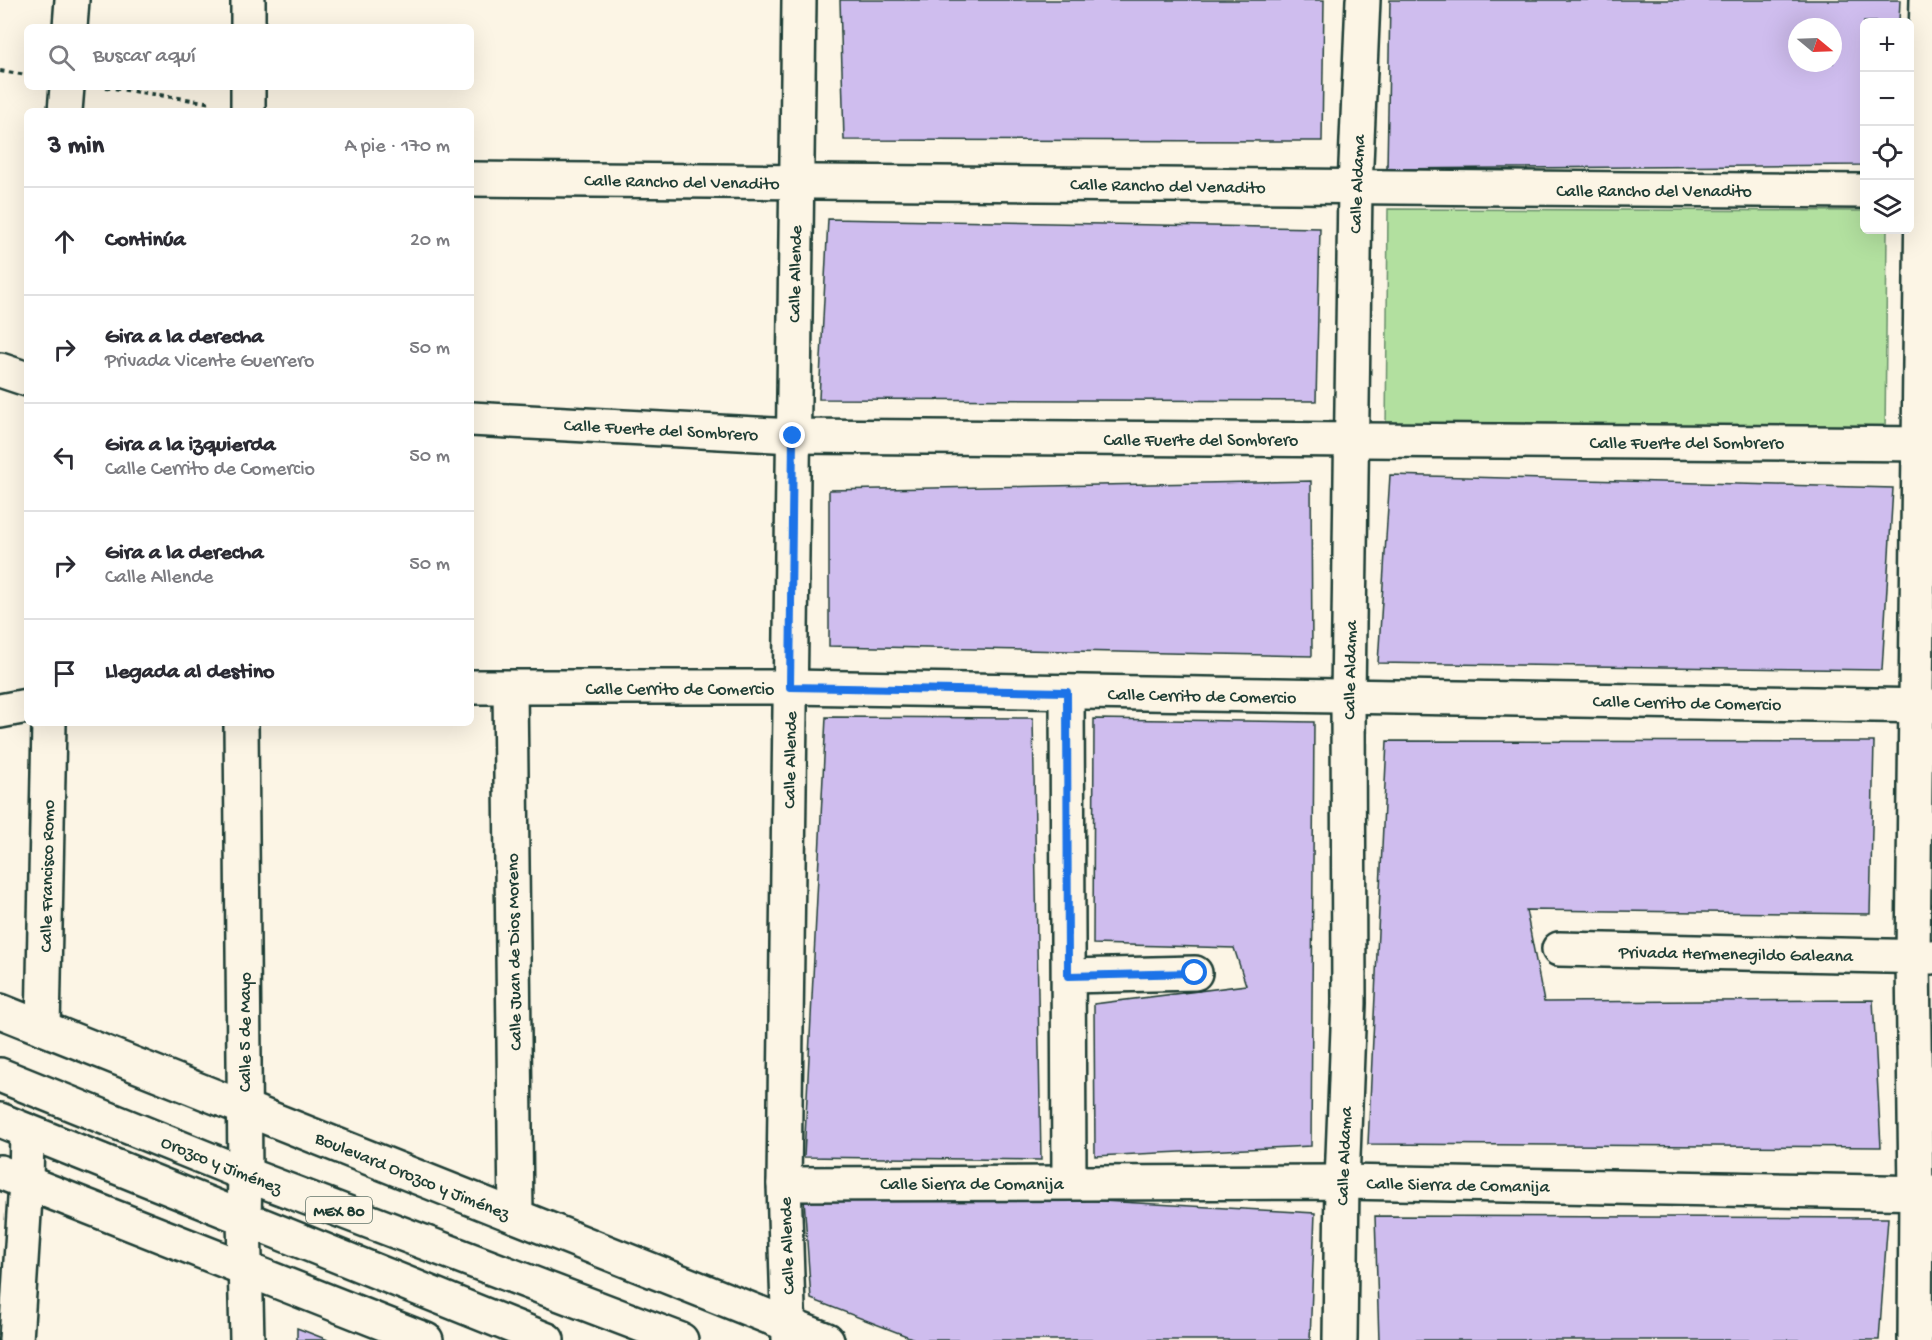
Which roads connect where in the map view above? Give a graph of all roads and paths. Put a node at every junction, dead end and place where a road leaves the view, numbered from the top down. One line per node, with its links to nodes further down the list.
1 (72, 0): 6 (main road)
2 (248, 0): 7 (main road)
3 (799, 0): 15 (main road, Calle Allende)
4 (1363, 0): 16 (main road, Calle Aldama)
5 (1927, 0): 18 (main road)
6 (70, 24)
7 (248, 24)
8 (0, 71): 9 (path)
9 (24, 75)
10 (67, 90): 13 (main road)
11 (134, 90): 12 (path)
12 (248, 102)
13 (65, 108)
14 (474, 179): 15 (main road, Calle Rancho del Venadito)
15 (795, 182): 16 (main road, Calle Rancho del Venadito); 22 (main road, Calle Allende)
16 (1355, 187): 17 (main road, Calle Rancho del Venadito); 23 (main road, Calle Aldama)
17 (1860, 191)
18 (1921, 192): 24 (main road)
19 (0, 370): 20 (main road)
20 (24, 378)
21 (474, 419): 22 (main road, Calle Fuerte del Sombrero)
22 (793, 436): 23 (main road, Calle Fuerte del Sombrero); 26 (main road, Calle Allende)
23 (1352, 441): 24 (main road, Calle Fuerte del Sombrero); 29 (main road, Calle Aldama)
24 (1926, 444): 30 (main road)
25 (474, 687): 27 (main road, Calle Cerrito de Comercio)
26 (790, 687): 27 (main road, Calle Cerrito de Comercio); 28 (main road, Calle Cerrito de Comercio); 48 (main road, Calle Allende)
27 (510, 688): 50 (main road, Calle Juan de Dios Moreno)
28 (1067, 692): 29 (main road, Calle Cerrito de Comercio); 38 (main road)
29 (1348, 697): 30 (main road, Calle Cerrito de Comercio); 47 (main road, Calle Aldama)
30 (1924, 706): 36 (main road)
31 (24, 707): 32 (main road)
32 (0, 711)
33 (50, 726): 40 (main road, Calle Francisco Romo)
34 (241, 726): 42 (main road, Calle 5 de Mayo)
35 (1559, 948): 36 (main road, Privada Hermenegildo Galeana)
36 (1923, 957): 49 (main road)
37 (1195, 973): 38 (main road)
38 (1068, 976): 46 (main road)
39 (0, 1011): 40 (main road, Boulevard Orozco y Jiménez)
40 (44, 1028): 42 (main road, Boulevard Orozco y Jiménez)
41 (0, 1075): 44 (main road, Orozco y Jiménez / MEX 80)
42 (244, 1107): 44 (main road, Calle 5 de Mayo); 50 (main road, Boulevard Orozco y Jiménez)
43 (13, 1125): 45 (main road); 51 (main road, MEX 80)
44 (245, 1174): 51 (main road, Calle 5 de Mayo); 58 (main road, Orozco y Jiménez / MEX 80)
45 (13, 1177): 52 (main road); 54 (main road)
46 (1069, 1182): 47 (main road, Calle Sierra de Comanija); 48 (main road, Calle Sierra de Comanija)
47 (1342, 1182): 49 (main road, Calle Sierra de Comanija); 60 (main road, Calle Aldama)
48 (784, 1184): 53 (main road, Calle Allende)
49 (1924, 1193): 61 (main road)
50 (516, 1216): 53 (main road, Boulevard Orozco y Jiménez)
51 (244, 1219): 52 (main road, Calle 5 de Mayo); 57 (main road, MEX 80)
52 (245, 1269): 55 (main road, Calle 5 de Mayo); 56 (main road)
53 (789, 1333): 59 (main road, Boulevard Orozco y Jiménez)
54 (16, 1340)
55 (248, 1340)
56 (426, 1340)
57 (547, 1340)
58 (681, 1340)
59 (826, 1340)
60 (1340, 1340)
61 (1915, 1340)

